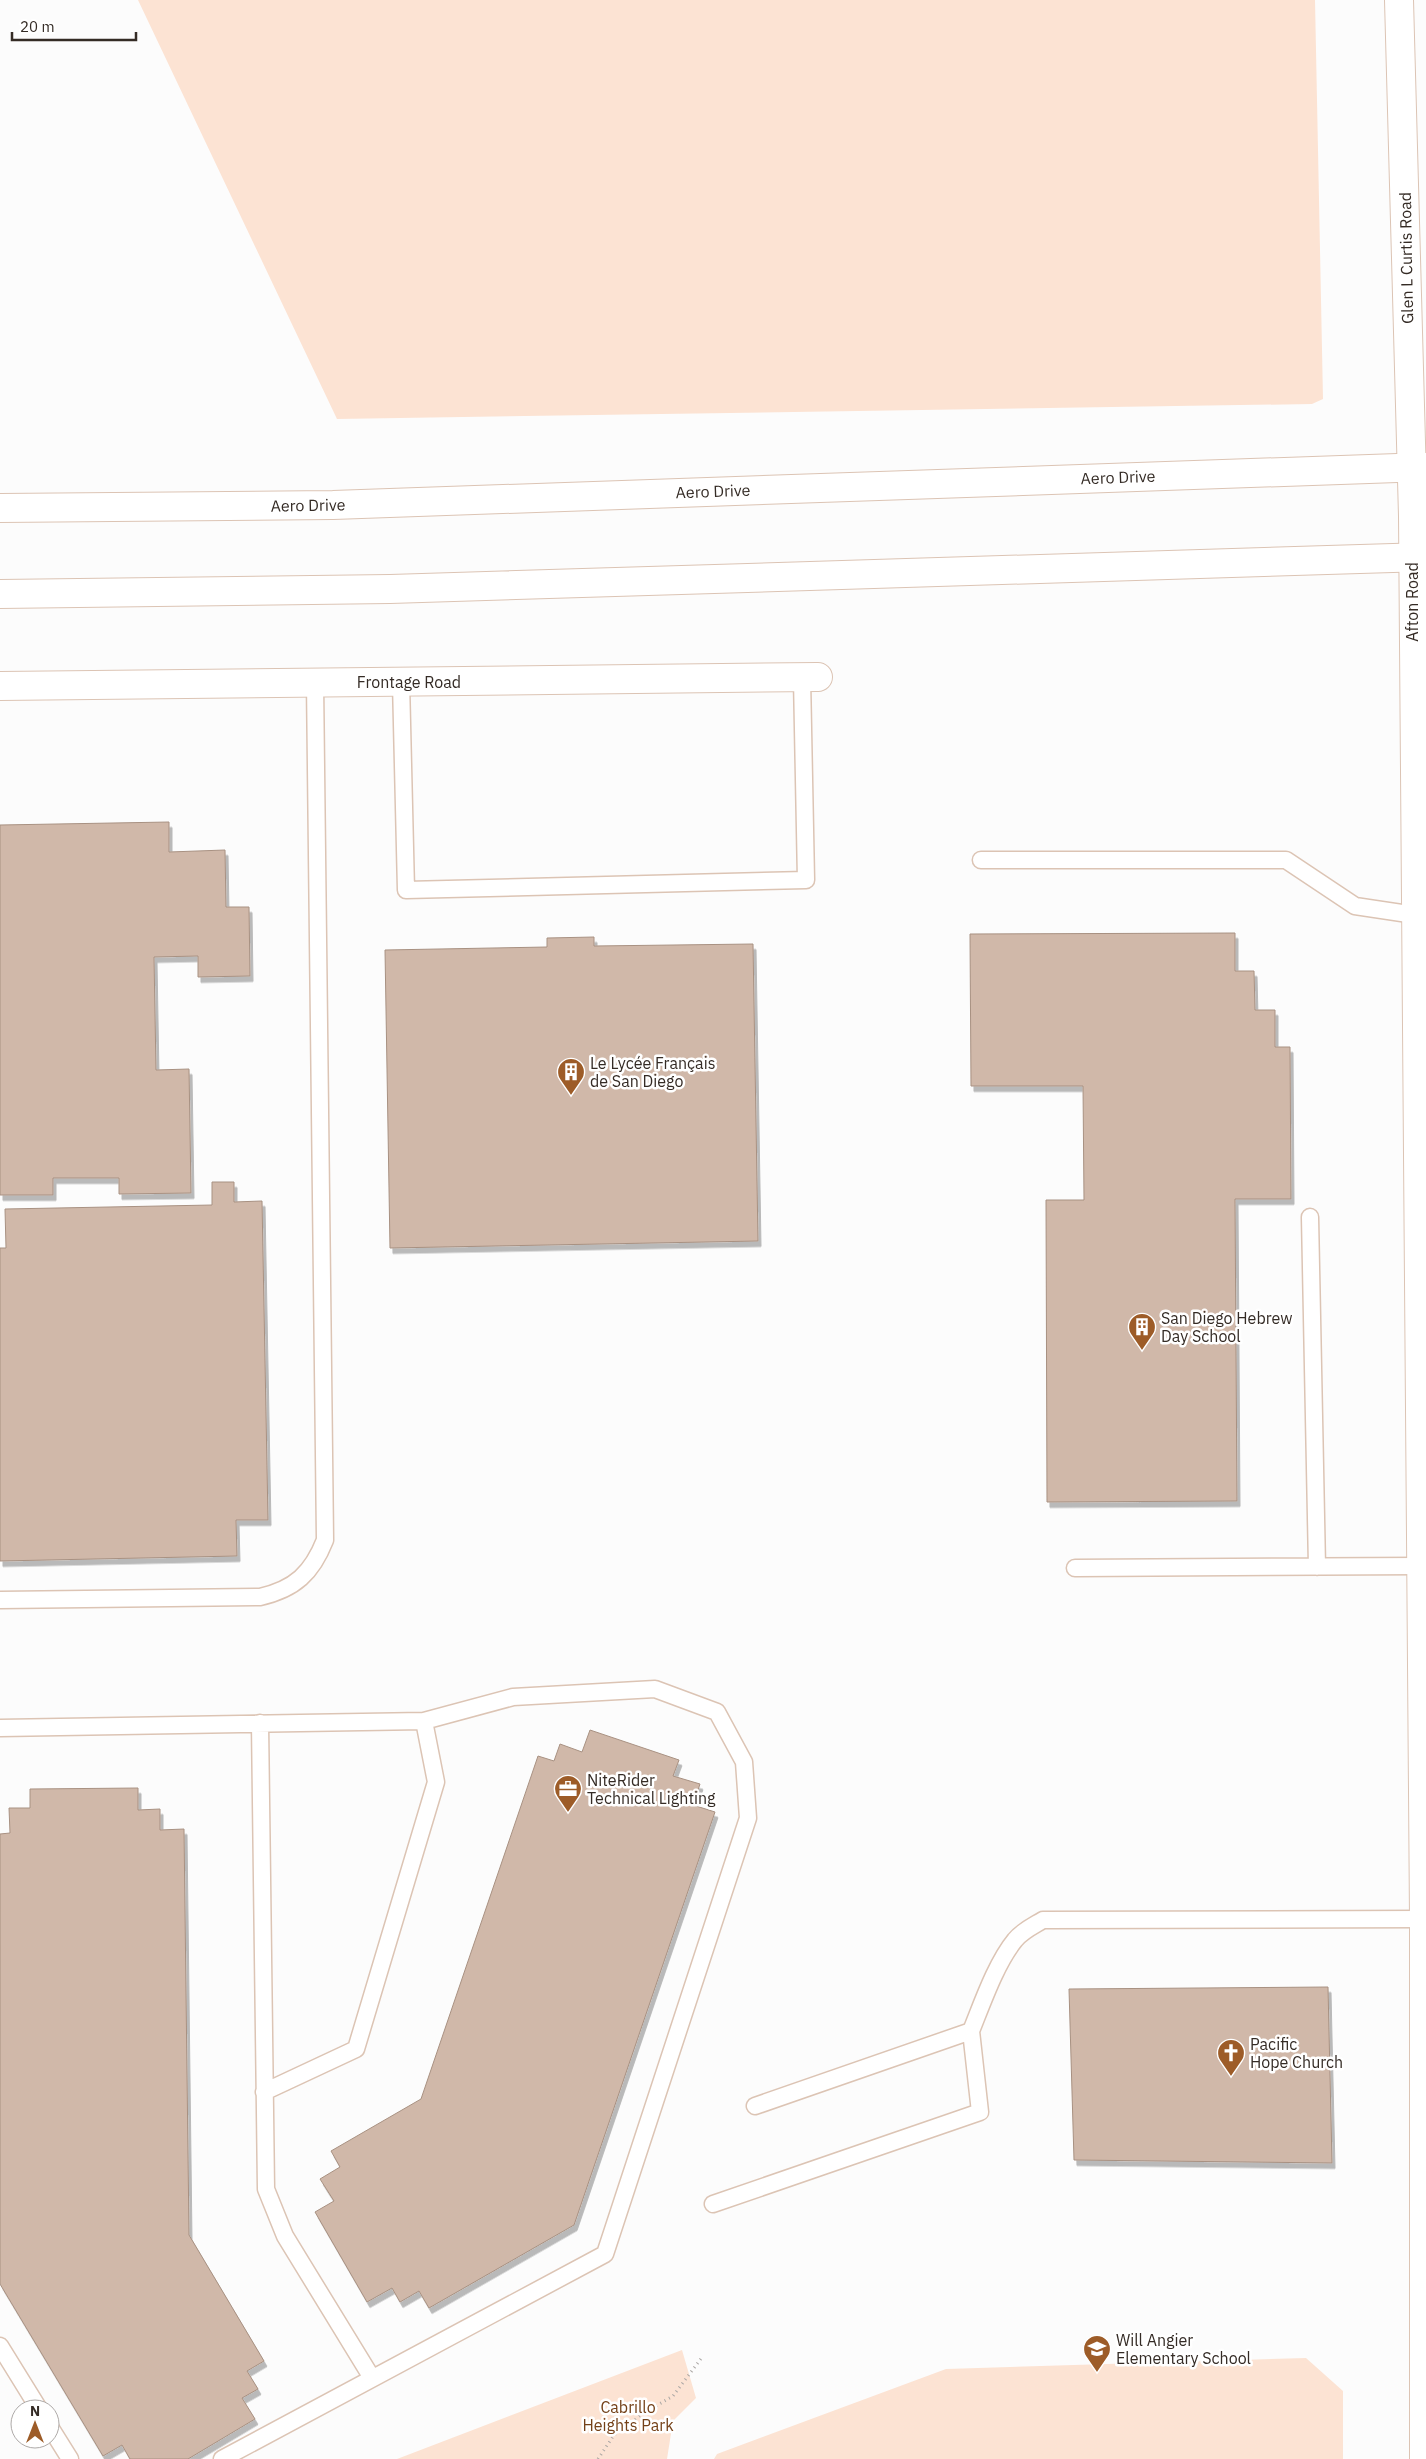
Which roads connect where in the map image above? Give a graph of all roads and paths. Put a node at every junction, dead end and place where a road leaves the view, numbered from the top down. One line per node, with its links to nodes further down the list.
1 (1399, 0): 2 (street, Glen L Curtis Road)
2 (1419, 467): 3 (street, Aero Drive); 4 (street, Glen L Curtis Road)
3 (0, 508)
4 (1413, 516): 5 (street, Afton Road)
5 (1419, 557): 6 (street); 12 (street, Afton Road)
6 (0, 594)
7 (810, 678): 9 (street, Frontage Road); 9 (lane)
8 (315, 682): 9 (street, Frontage Road); 10 (street, Frontage Road); 18 (lane)
9 (401, 682)
10 (0, 686)
11 (981, 860): 12 (lane)
12 (1415, 915): 13 (street, Afton Road)
13 (1421, 1133): 15 (street, Afton Road)
14 (1310, 1217): 16 (lane)
15 (1421, 1566): 16 (lane); 22 (street, Afton Road)
16 (1316, 1567): 17 (lane)
17 (1075, 1568)
18 (0, 1600)
19 (424, 1721): 20 (lane); 25 (lane); 31 (lane)
20 (260, 1723): 21 (lane); 25 (lane)
21 (0, 1728)
22 (1424, 1765): 23 (street, Afton Road)
23 (1424, 1919): 24 (lane); 28 (street, Afton Road)
24 (971, 2031): 26 (lane); 27 (lane)
25 (264, 2092): 31 (lane)
26 (755, 2106)
27 (713, 2204)
28 (1425, 2323): 37 (street, Afton Road)
29 (0, 2346): 32 (lane)
30 (703, 2356): 36 (path)
31 (372, 2378): 35 (lane)
32 (33, 2399)
33 (60, 2443): 34 (lane)
34 (70, 2459)
35 (222, 2459)
36 (598, 2459)
37 (1424, 2459)

